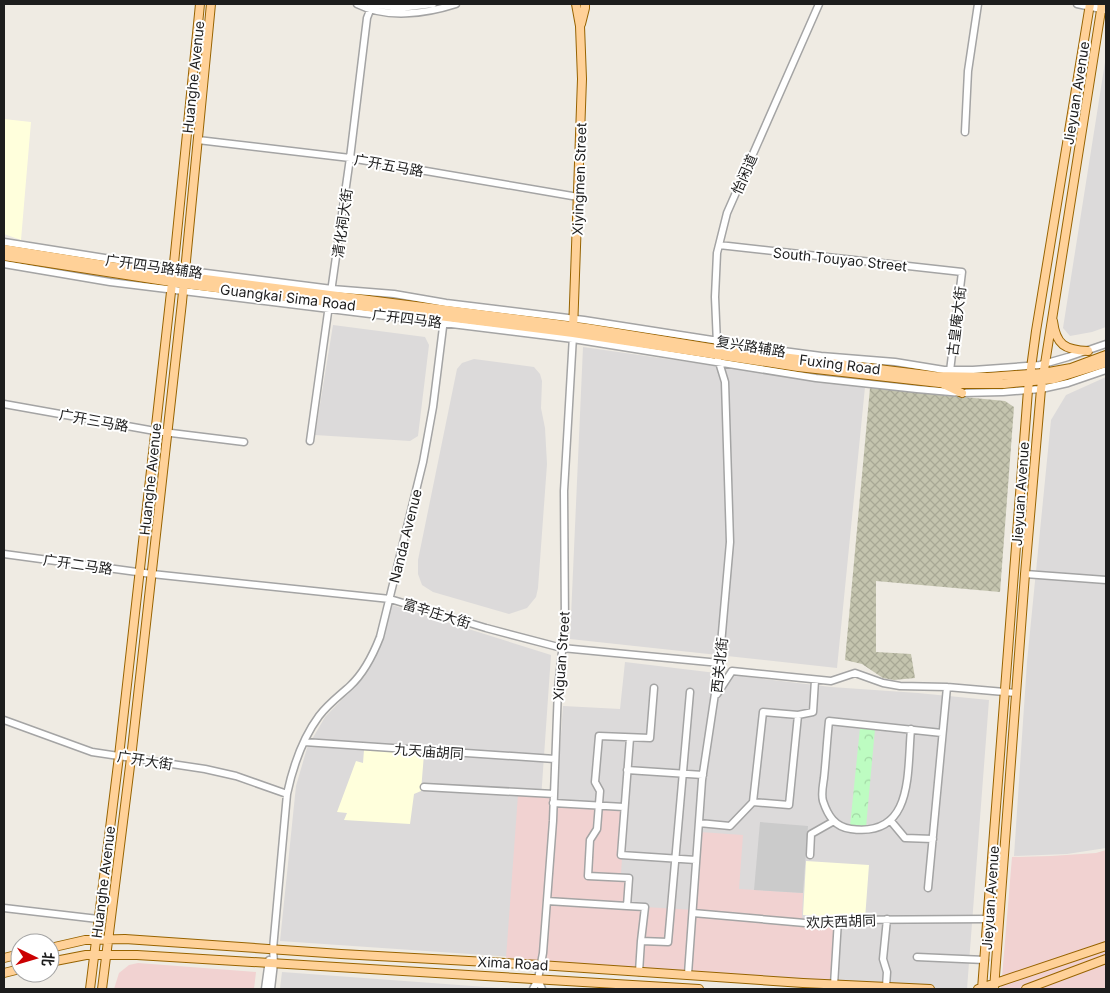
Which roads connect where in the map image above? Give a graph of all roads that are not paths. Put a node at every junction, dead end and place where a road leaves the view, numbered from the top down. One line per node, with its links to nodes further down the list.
1 (200, 4): 25 (main road, Huanghe Avenue)
2 (211, 4): 16 (main road, Huanghe Avenue)
3 (357, 4): 12 (street)
4 (433, 4): 12 (street)
5 (456, 4): 12 (street)
6 (576, 4): 14 (main road, Xiyingmen Street)
7 (584, 4): 14 (main road, Xiyingmen Street)
8 (819, 4): 20 (street, 怡闲道)
9 (978, 4): 15 (street)
10 (1077, 4): 11 (street)
11 (1090, 5): 13 (street); 37 (main road, Jieyuan Avenue)
12 (371, 6): 17 (street, 清化祠大街)
13 (1103, 8): 28 (main road, Jieyuan Avenue)
14 (580, 26): 18 (main road, Xiyingmen Street)
15 (965, 132)
16 (198, 140): 17 (street, 广开五马路); 26 (main road, Huanghe Avenue)
17 (350, 158): 18 (street, 广开五马路); 27 (street, 清化祠大街)
18 (578, 198): 30 (main road, Xiyingmen Street)
19 (4, 242): 25 (street, 广开四马路辅路)
20 (719, 245): 24 (street, South Touyao Street); 33 (street, 怡闲道)
21 (4, 249): 25 (main road, Guangkai Sima Road)
22 (4, 256): 25 (main road, Guangkai Sima Road)
23 (4, 264): 25 (street)
24 (962, 272): 39 (street, 古皇庵大街)
25 (173, 279): 26 (main road, Guangkai Sima Road); 26 (street, 广开四马路辅路); 45 (main road, Huanghe Avenue)
26 (184, 281): 27 (main road, Guangkai Sima Road); 27 (street, 广开四马路辅路); 46 (main road, Huanghe Avenue)
27 (330, 299): 29 (main road, Guangkai Sima Road); 29 (street, 广开四马路辅路); 47 (street, 清化祠大街)
28 (1052, 312): 32 (main road); 36 (main road, Jieyuan Avenue)
29 (445, 313): 30 (main road, Guangkai Sima Road); 30 (street, 广开四马路辅路); 54 (street, Nanda Avenue)
30 (573, 329): 33 (street, 复兴路辅路); 33 (street, 复兴路辅路); 33 (main road, Fuxing Road); 55 (street, Xiguan Street)
31 (1106, 344): 32 (street, 复兴路辅路)
32 (1088, 350): 36 (street, 复兴路辅路)
33 (718, 352): 39 (street, 复兴路辅路); 41 (main road, Fuxing Road); 42 (main road, Fuxing Road); 43 (street, 复兴路辅路); 56 (street, 西关北街)
34 (1106, 355): 40 (main road, Fuxing Road)
35 (1106, 363): 40 (main road, Fuxing Road)
36 (1044, 364): 37 (street, 复兴路辅路); 40 (main road, Jieyuan Avenue)
37 (1031, 365): 39 (street, 复兴路辅路); 41 (main road, Jieyuan Avenue)
38 (1106, 370): 40 (street, 复兴路辅路)
39 (950, 371)
40 (1042, 381): 41 (main road, Fuxing Road); 41 (street, 复兴路辅路); 52 (main road, Jieyuan Avenue)
41 (1029, 382): 42 (main road, Fuxing Road); 43 (street, 复兴路辅路); 61 (main road, Jieyuan Avenue)
42 (941, 383): 43 (main road)
43 (962, 393)
44 (4, 404): 45 (street, 广开三马路)
45 (155, 431): 46 (street, 广开三马路); 50 (main road, Huanghe Avenue)
46 (167, 433): 48 (street, 广开三马路); 51 (main road, Huanghe Avenue)
47 (310, 441)
48 (244, 442)
49 (4, 554): 50 (street, 广开二马路)
50 (140, 572): 51 (street, 广开二马路); 70 (main road, Huanghe Avenue)
51 (152, 574): 54 (street, 富辛庄大街); 71 (main road, Huanghe Avenue)
52 (1025, 574): 53 (street); 62 (main road, Jieyuan Avenue)
53 (1106, 580)
54 (390, 599): 55 (street, 富辛庄大街); 69 (street, Nanda Avenue)
55 (562, 648): 56 (street, 富辛庄大街); 72 (street, Xiguan Street)
56 (720, 663): 63 (street, 西关北街)
57 (815, 680): 58 (street); 63 (street); 64 (street)
58 (947, 687): 61 (street); 67 (street)
59 (654, 688): 68 (street)
60 (690, 692): 74 (street)
61 (1005, 692): 62 (street); 97 (main road, Jieyuan Avenue)
62 (1016, 693): 119 (main road, Jieyuan Avenue)
63 (716, 695): 75 (street, 西关北街)
64 (798, 715): 79 (street); 79 (street)
65 (4, 720): 70 (street, 广开大街)
66 (912, 729): 67 (street); 83 (street); 84 (street)
67 (942, 733): 86 (street)
68 (630, 738): 73 (street); 81 (street)
69 (304, 742): 72 (street, 九天庙胡同); 77 (street, Nanda Avenue)
70 (119, 756): 71 (street, 广开大街); 95 (main road, Huanghe Avenue)
71 (131, 758): 77 (street, 广开大街); 100 (main road, Huanghe Avenue)
72 (555, 759): 78 (street, Xiguan Street)
73 (627, 770): 74 (street); 82 (street)
74 (682, 774): 75 (street); 88 (street)
75 (703, 775): 85 (street, 西关北街)
76 (424, 788): 78 (street)
77 (287, 794): 104 (street, Nanda Avenue)
78 (554, 794): 80 (street, Xiguan Street)
79 (753, 802): 85 (street)
80 (553, 803): 81 (street); 91 (street, Xiguan Street)
81 (599, 805): 82 (street); 92 (street)
82 (624, 807): 88 (street)
83 (890, 820): 84 (street); 86 (street)
84 (834, 821): 87 (street)
85 (699, 823): 89 (street, 西关北街)
86 (932, 839): 90 (street)
87 (810, 855)
88 (675, 858): 89 (street); 101 (street)
89 (696, 860): 94 (street, 西关北街)
90 (928, 888)
91 (547, 901): 92 (street); 112 (street, Xiguan Street)
92 (627, 906): 101 (street)
93 (4, 908): 95 (street)
94 (693, 914): 98 (street, 欢庆西胡同); 114 (street, 西关北街)
95 (98, 918): 99 (main road, Huanghe Avenue)
96 (887, 919): 97 (street, 欢庆西胡同); 98 (street, 欢庆西胡同); 118 (street)
97 (989, 919): 110 (main road, Jieyuan Avenue)
98 (838, 920): 116 (street)
99 (96, 939): 100 (main road, Xima Road); 102 (main road, Xima Road); 105 (main road, Huanghe Avenue)
100 (108, 939): 104 (main road, Xima Road); 106 (main road, Huanghe Avenue)
101 (642, 941): 113 (street)
102 (60, 946)
103 (1106, 946): 119 (main road)
104 (273, 949): 111 (street, Nanda Avenue); 112 (main road, Xima Road)
105 (94, 954): 106 (main road, Xima Road); 109 (main road, Xima Road); 120 (main road, Huanghe Avenue)
106 (107, 954): 111 (main road, Xima Road); 121 (main road, Huanghe Avenue)
107 (917, 957): 110 (street)
108 (1106, 959): 129 (main road)
109 (60, 960)
110 (985, 960): 128 (main road, Jieyuan Avenue)
111 (271, 963): 115 (main road, Xima Road); 122 (street); 123 (street)
112 (540, 964): 113 (main road, Xima Road); 115 (street, Xiguan Street)
113 (639, 972): 114 (main road, Xima Road)
114 (688, 974): 117 (main road, Xima Road)
115 (538, 979): 124 (street); 125 (street); 126 (main road, Xima Road)
116 (834, 984): 117 (main road, Xima Road); 118 (main road, Xima Road)
117 (806, 986)
118 (886, 987): 127 (main road, Xima Road)
119 (994, 987): 128 (main road)
120 (90, 989)
121 (102, 989)
122 (265, 989)
123 (272, 989)
124 (533, 989)
125 (542, 989)
126 (699, 989)
127 (930, 989)
128 (981, 989)
129 (1026, 989)

